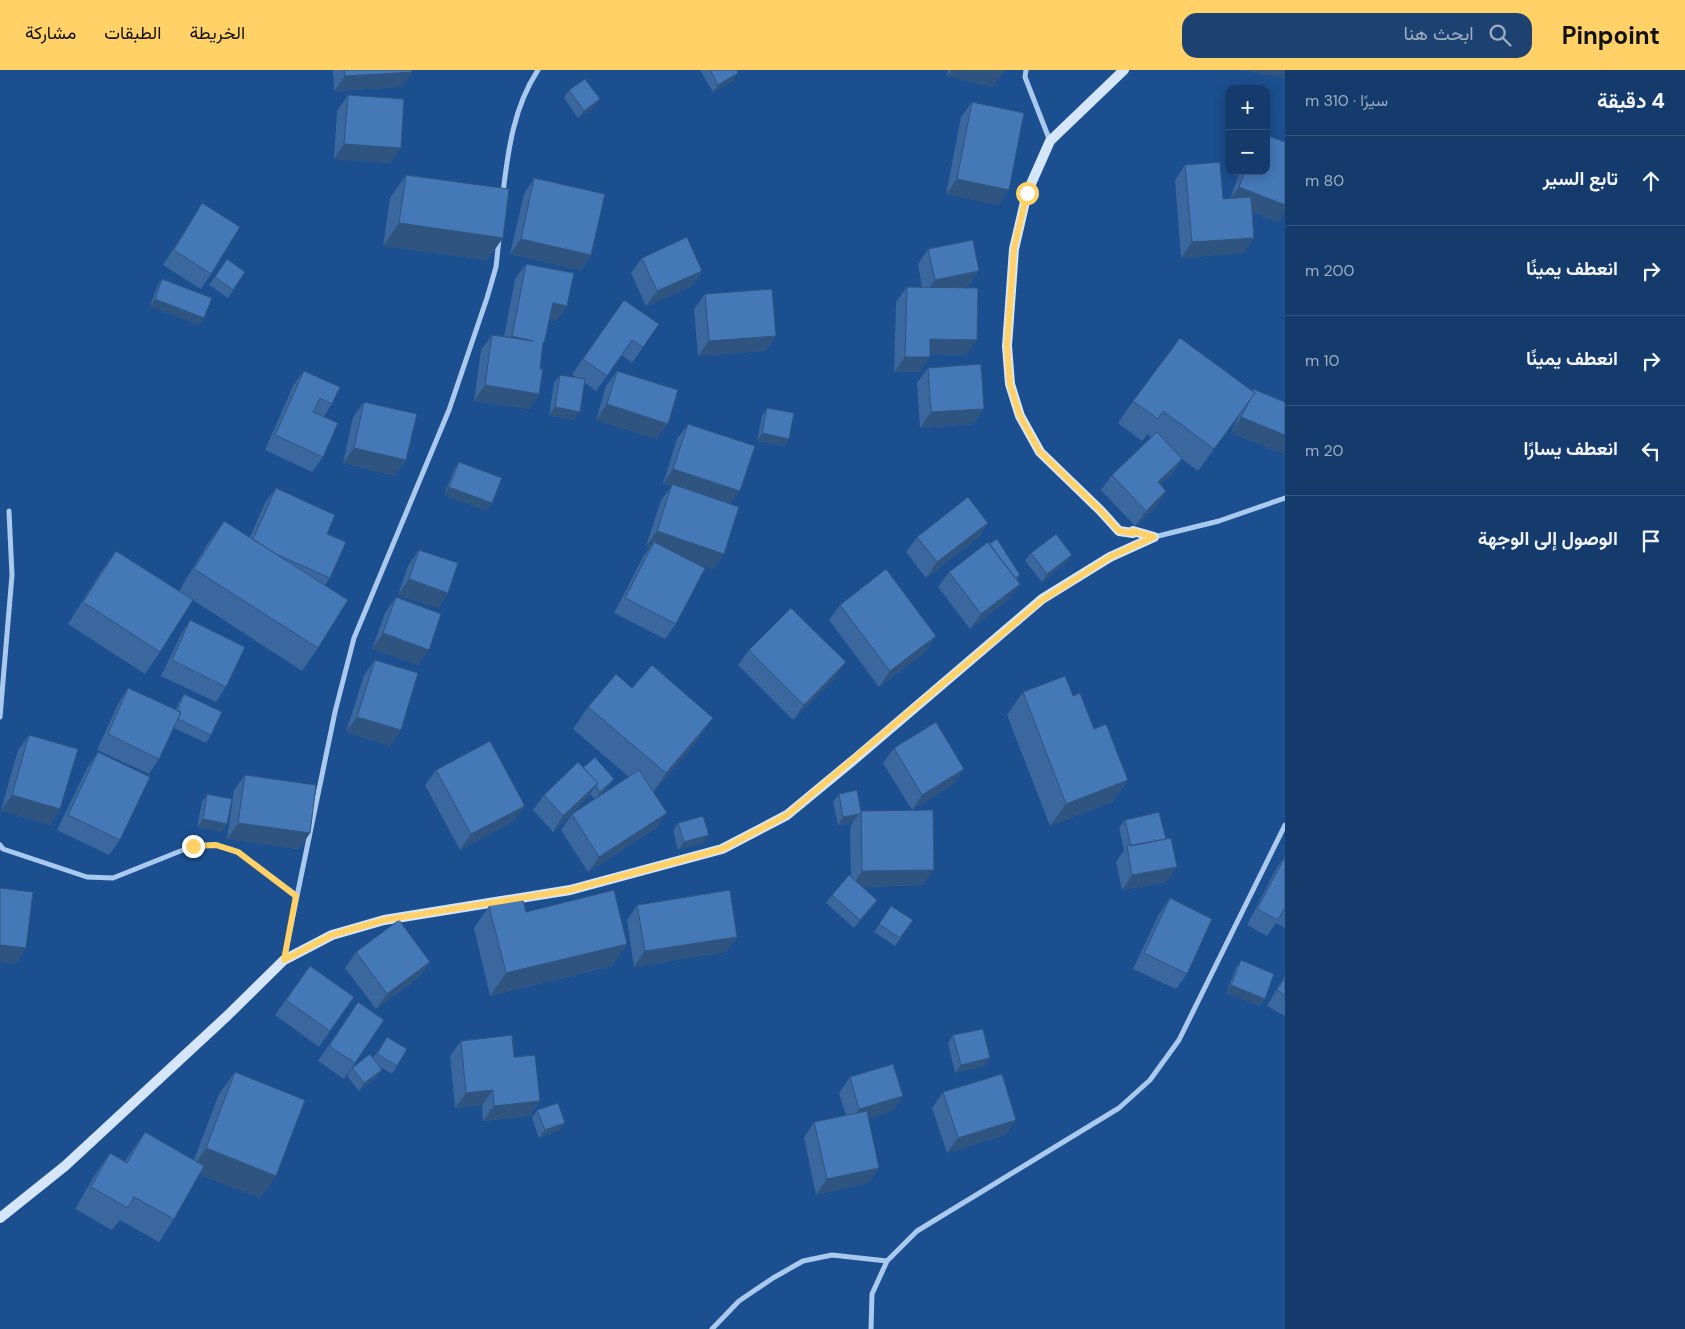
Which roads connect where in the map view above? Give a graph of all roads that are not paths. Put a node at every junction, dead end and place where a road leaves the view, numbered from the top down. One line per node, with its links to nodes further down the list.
1 (538, 70): 5 (street)
2 (1026, 70): 4 (street)
3 (1124, 70): 4 (street)
4 (1050, 141): 9 (street)
5 (502, 202)
6 (500, 230): 13 (street)
7 (1285, 498): 9 (street)
8 (9, 511): 10 (street)
9 (1154, 537): 14 (street)
10 (0, 717)
11 (1285, 826): 16 (street)
12 (0, 846): 13 (street)
13 (296, 896): 14 (street)
14 (284, 960): 15 (street)
15 (0, 1218)
16 (887, 1261): 17 (street); 18 (street)
17 (712, 1329)
18 (871, 1329)

